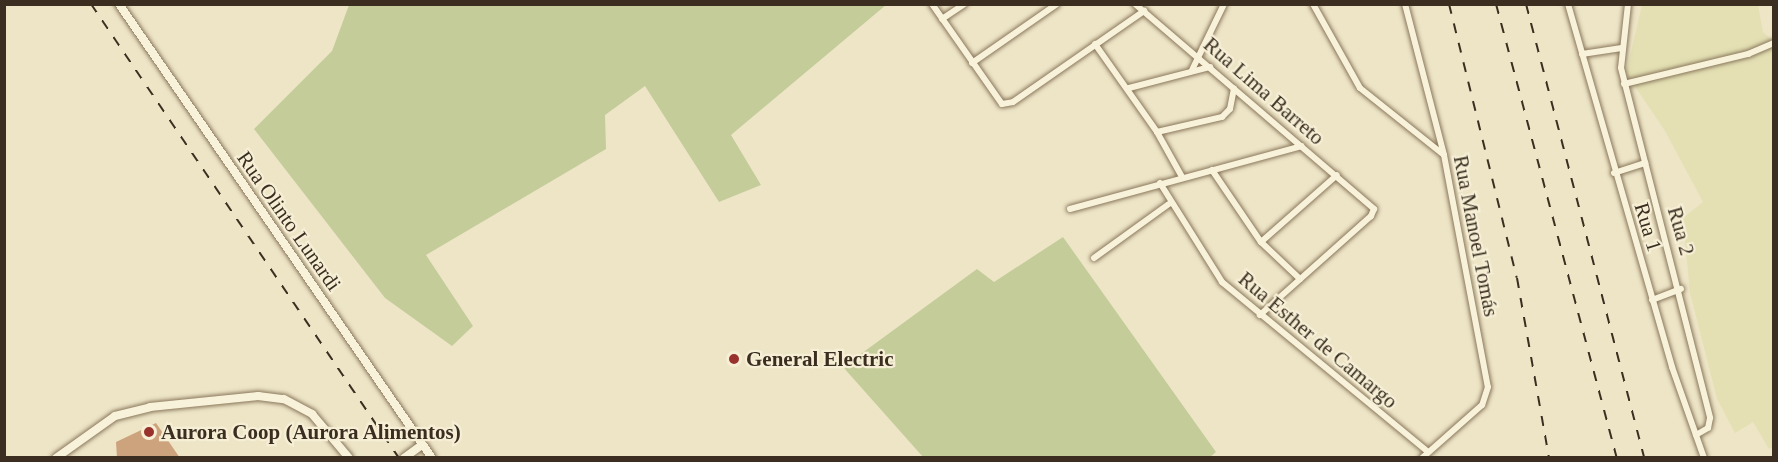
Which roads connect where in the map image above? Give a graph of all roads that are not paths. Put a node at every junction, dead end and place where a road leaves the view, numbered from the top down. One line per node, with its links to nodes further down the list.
1 (119, 4): 44 (street, Rua Olinto Lunardi)
2 (932, 4): 12 (street)
3 (964, 4): 12 (street)
4 (1058, 4): 18 (street)
5 (1135, 4): 11 (street, Rua Lima Barreto)
6 (1224, 4): 17 (street)
7 (1313, 4): 28 (street)
8 (1405, 4): 28 (street, Rua Manoel Tomás)
9 (1568, 4): 16 (street, Rua 1)
10 (1628, 4): 15 (street, Rua 2)
11 (1143, 11): 14 (street); 17 (street, Rua Lima Barreto)
12 (942, 19): 18 (street)
13 (1773, 43): 21 (street)
14 (1095, 44): 18 (street); 22 (street)
15 (1622, 48): 16 (street); 21 (street, Rua 2)
16 (1582, 54): 31 (street, Rua 1)
17 (1200, 58): 19 (street, Rua Lima Barreto); 20 (street)
18 (972, 63)
19 (1210, 67): 20 (street); 23 (street, Rua Lima Barreto)
20 (1192, 70): 22 (street)
21 (1624, 84): 29 (street, Rua 2)
22 (1128, 88): 26 (street)
23 (1234, 88): 24 (street, Rua Lima Barreto); 25 (street)
24 (1241, 94): 25 (street); 27 (street, Rua Lima Barreto)
25 (1234, 99): 26 (street)
26 (1157, 132): 33 (street)
27 (1302, 146): 30 (street); 32 (street, Rua Lima Barreto)
28 (1444, 155): 45 (street, Rua Manoel Tomás)
29 (1645, 163): 31 (street); 40 (street, Rua 2)
30 (1212, 170): 33 (street); 37 (street)
31 (1614, 173): 41 (street, Rua 1)
32 (1337, 175): 37 (street); 39 (street, Rua Lima Barreto)
33 (1182, 177): 34 (street)
34 (1160, 183): 35 (street, Rua Esther de Camargo); 36 (street)
35 (1169, 204): 38 (street); 42 (street, Rua Esther de Camargo)
36 (1070, 209)
37 (1261, 242): 39 (street)
38 (1094, 258)
39 (1300, 279): 42 (street)
40 (1681, 289): 41 (street); 43 (street, Rua 2)
41 (1652, 300): 43 (street, Rua 1)
42 (1260, 315): 45 (street, Rua Esther de Camargo)
43 (1696, 435): 51 (street, Rua 1)
44 (427, 452): 48 (street); 49 (street)
45 (1428, 452): 50 (street, Rua Manoel Tomás)
46 (349, 457): 47 (street)
47 (56, 458)
48 (404, 458)
49 (419, 458)
50 (1422, 458)
51 (1704, 458)

